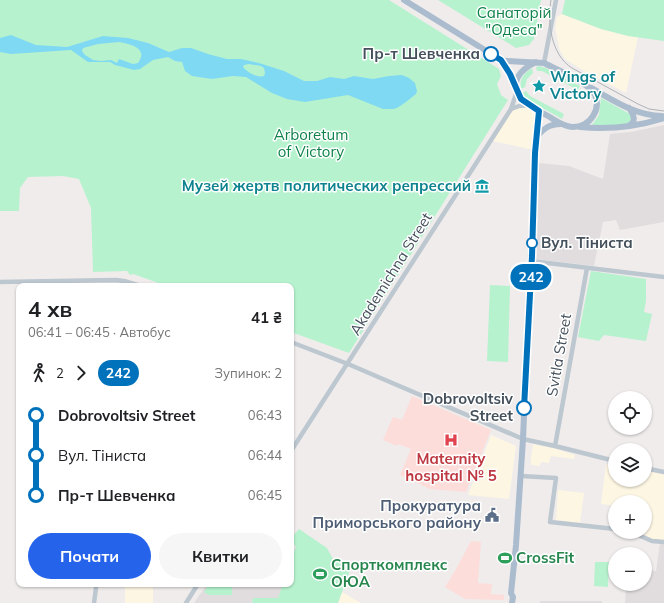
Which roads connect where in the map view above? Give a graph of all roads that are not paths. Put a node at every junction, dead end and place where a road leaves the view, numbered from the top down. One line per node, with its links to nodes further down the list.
1 (404, 0): 3 (main road)
2 (556, 0): 5 (street)
3 (501, 60): 4 (main road); 7 (main road)
4 (536, 62): 5 (main road); 7 (main road)
5 (544, 63): 6 (main road)
6 (590, 88): 9 (main road); 14 (main road)
7 (517, 89): 8 (main road); 10 (street, Akademichna Street)
8 (529, 105): 10 (street); 11 (main road)
9 (629, 108): 12 (main road); 15 (main road)
10 (512, 109): 23 (street, Akademichna Street)
11 (539, 111): 13 (main road); 16 (main road)
12 (664, 117): 15 (main road)
13 (562, 124): 14 (main road); 16 (main road)
14 (578, 127): 15 (main road)
15 (624, 128)
16 (537, 136): 17 (main road)
17 (531, 261): 18 (street); 24 (main road)
18 (587, 268): 19 (street); 26 (street, Svitla Street)
19 (664, 277)
20 (0, 282): 21 (street)
21 (124, 283)
22 (294, 343): 23 (street)
23 (348, 364): 24 (street); 25 (street, Akademichna Street)
24 (523, 439): 26 (street); 30 (main road)
25 (294, 446)
26 (555, 446): 27 (street)
27 (608, 458)
28 (652, 469): 29 (street)
29 (664, 472)
30 (521, 476): 31 (street); 36 (main road)
31 (608, 528)
32 (647, 539): 33 (street)
33 (664, 542)
34 (96, 587): 37 (street)
35 (196, 587): 38 (street)
36 (511, 593): 39 (main road); 40 (main road)
37 (94, 603)
38 (186, 603)
39 (508, 603)
40 (512, 603)

